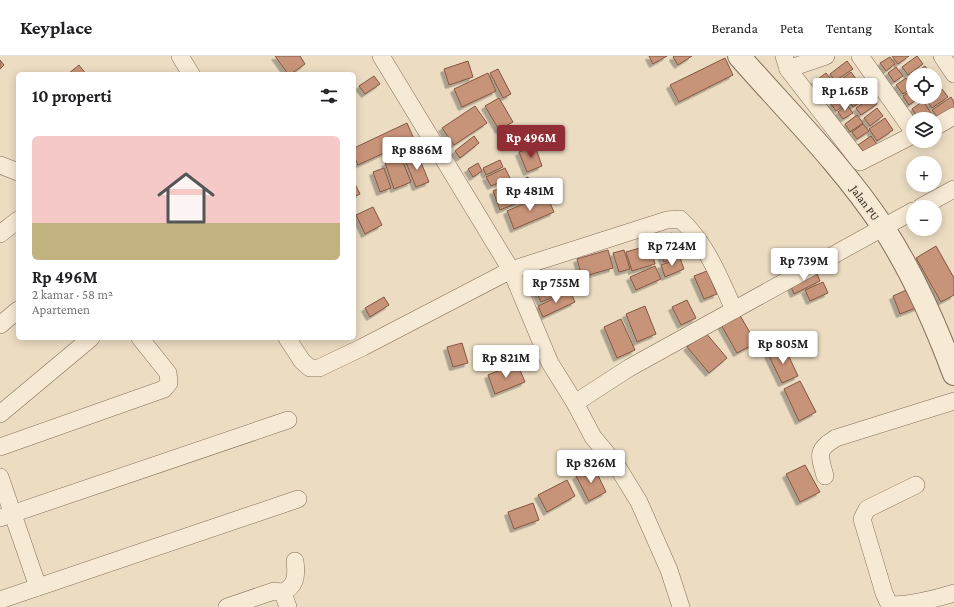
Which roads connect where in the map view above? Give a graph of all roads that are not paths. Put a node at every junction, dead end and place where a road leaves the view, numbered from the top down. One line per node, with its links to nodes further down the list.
1 (180, 56): 8 (street)
2 (381, 56): 22 (street)
3 (739, 56): 20 (street, Jalan PU)
4 (826, 56): 7 (street)
5 (860, 56): 11 (street)
6 (942, 56): 9 (street)
7 (786, 62): 13 (street)
8 (190, 72)
9 (954, 74)
10 (954, 116): 12 (street)
11 (906, 121)
12 (942, 122)
13 (906, 139)
14 (0, 165): 15 (street)
15 (16, 171)
16 (954, 189): 17 (street)
17 (934, 200)
18 (906, 215): 20 (street)
19 (16, 222): 21 (street)
20 (883, 228): 23 (street); 29 (street, Jalan PU)
21 (0, 234)
22 (511, 270): 23 (street); 28 (street); 31 (street)
23 (734, 310): 31 (street)
24 (16, 312): 25 (street)
25 (0, 325)
26 (89, 340): 32 (street)
27 (142, 340): 34 (street)
28 (288, 340)
29 (954, 374)
30 (954, 401): 35 (street)
31 (575, 403): 46 (street)
32 (0, 414)
33 (288, 420): 39 (street)
34 (0, 447)
35 (825, 476)
36 (0, 477): 39 (street)
37 (916, 485): 42 (street)
38 (298, 499): 41 (street)
39 (6, 516): 41 (street)
40 (294, 561): 44 (street)
41 (38, 588): 43 (street)
42 (954, 593)
43 (0, 600)
44 (284, 600): 45 (street)
45 (227, 607)
46 (681, 607)

